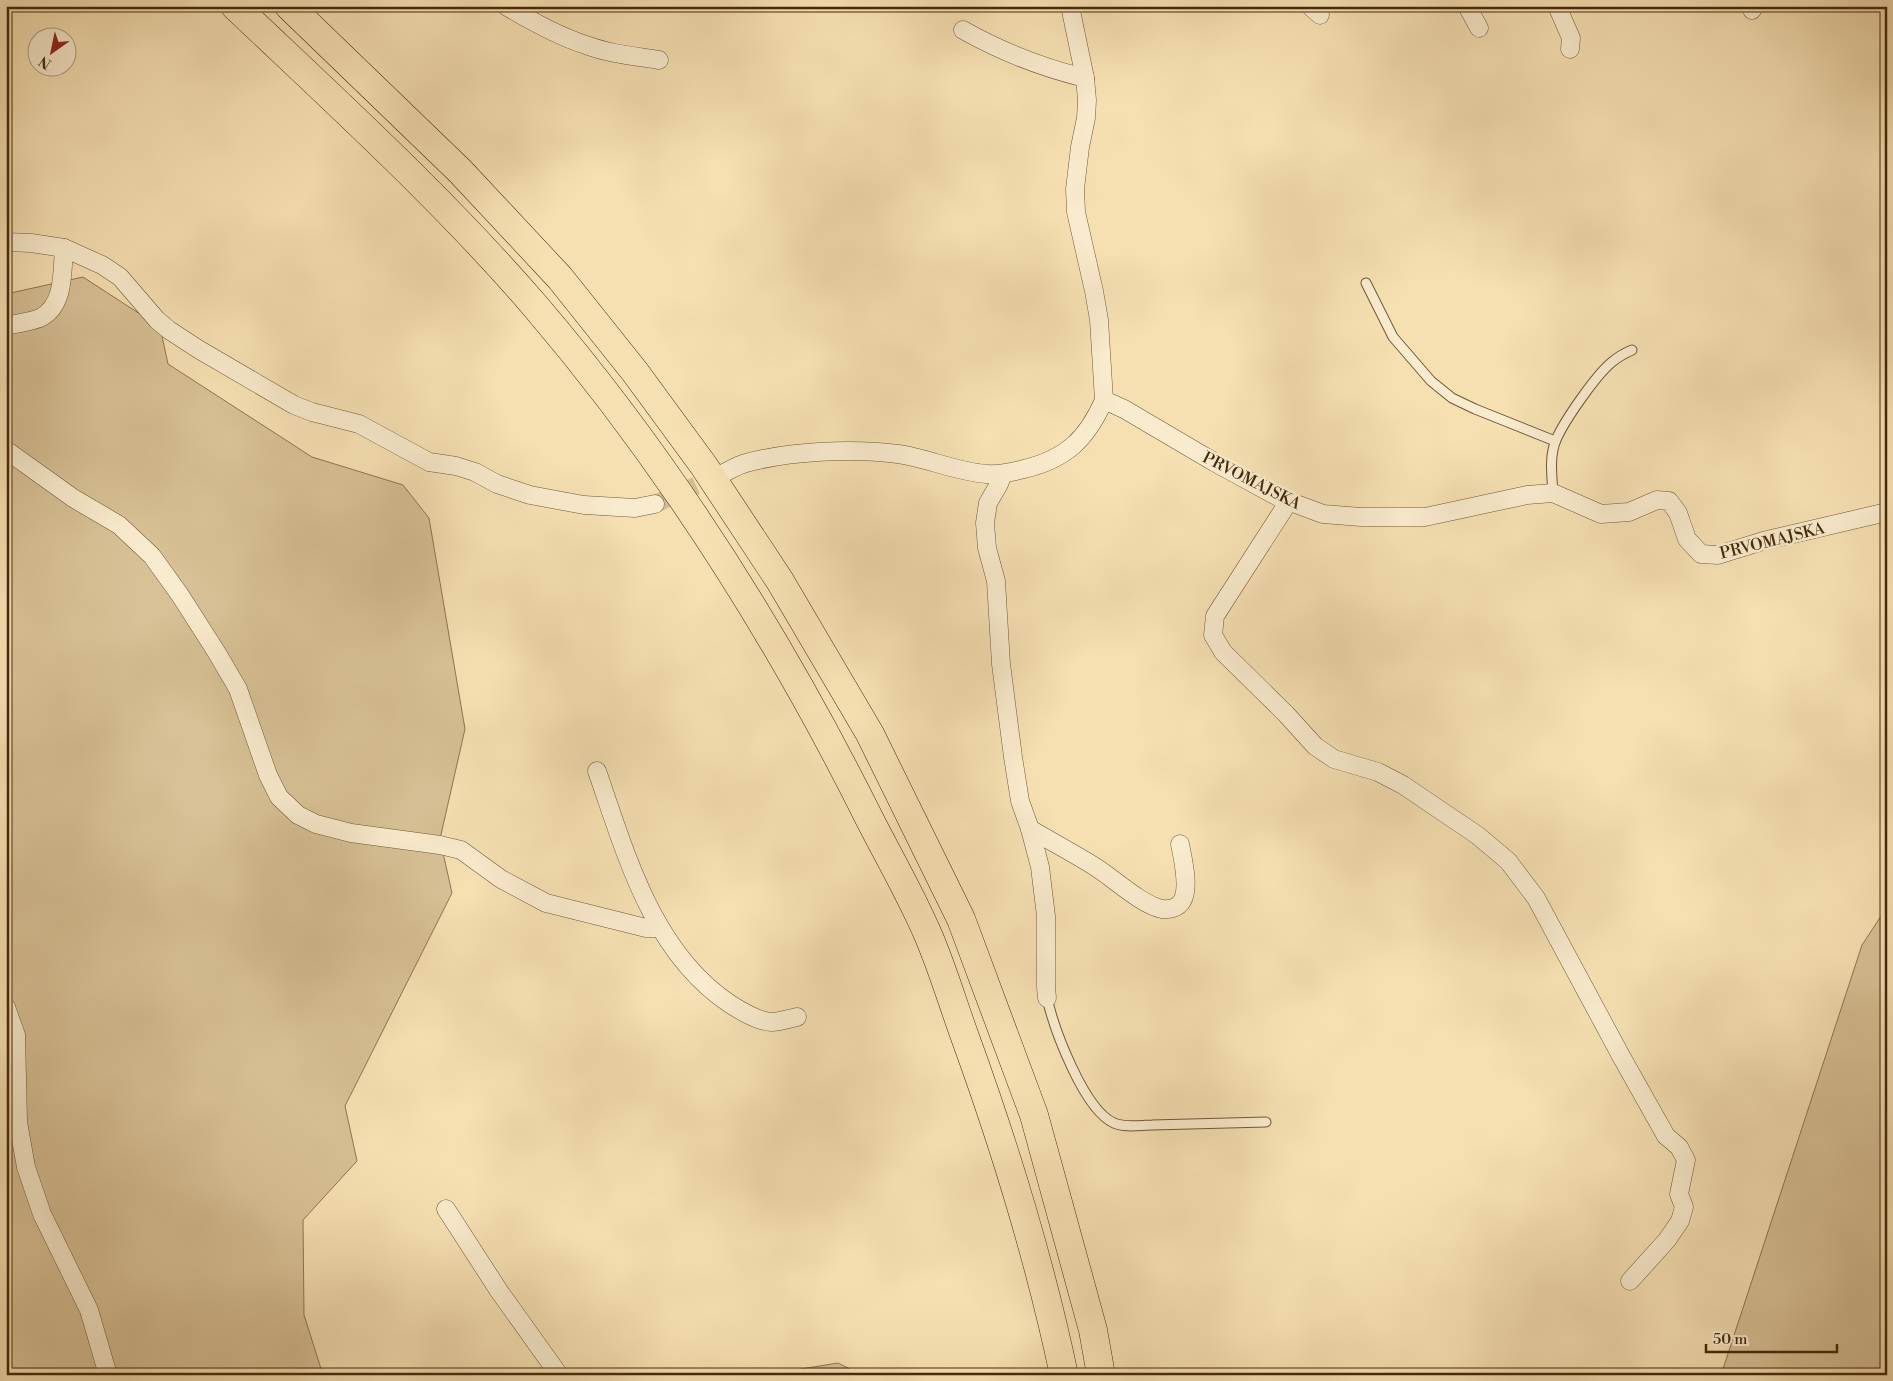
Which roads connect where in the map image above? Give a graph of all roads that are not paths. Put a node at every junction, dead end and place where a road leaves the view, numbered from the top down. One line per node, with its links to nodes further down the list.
1 (235, 6): 38 (highway)
2 (289, 6): 39 (highway)
3 (506, 6): 10 (street)
4 (1070, 6): 11 (street)
5 (1467, 6): 7 (street)
6 (1557, 6): 9 (street)
7 (1479, 28)
8 (963, 30): 11 (street)
9 (1570, 48)
10 (659, 60)
11 (1084, 78): 17 (street)
12 (6, 242): 13 (street)
13 (64, 248): 15 (street); 24 (street)
14 (1366, 283): 18 (lane)
15 (6, 326)
16 (1632, 350): 18 (lane)
17 (1104, 400): 21 (street); 23 (street, PRVOMAJSKA)
18 (1555, 441): 22 (lane)
19 (6, 450): 29 (street)
20 (722, 474): 21 (street)
21 (1003, 474): 27 (street)
22 (1552, 494): 23 (street, PRVOMAJSKA); 25 (street, PRVOMAJSKA)
23 (1289, 501): 35 (street)
24 (655, 504)
25 (1887, 512)
26 (597, 771): 29 (street)
27 (1030, 829): 28 (street); 30 (street)
28 (1180, 844)
29 (660, 928): 32 (street)
30 (1047, 998): 33 (lane)
31 (6, 1007): 36 (street)
32 (797, 1017)
33 (1266, 1122)
34 (446, 1209): 37 (street)
35 (1630, 1281)
36 (108, 1375)
37 (559, 1375)
38 (1064, 1375)
39 (1101, 1375)

